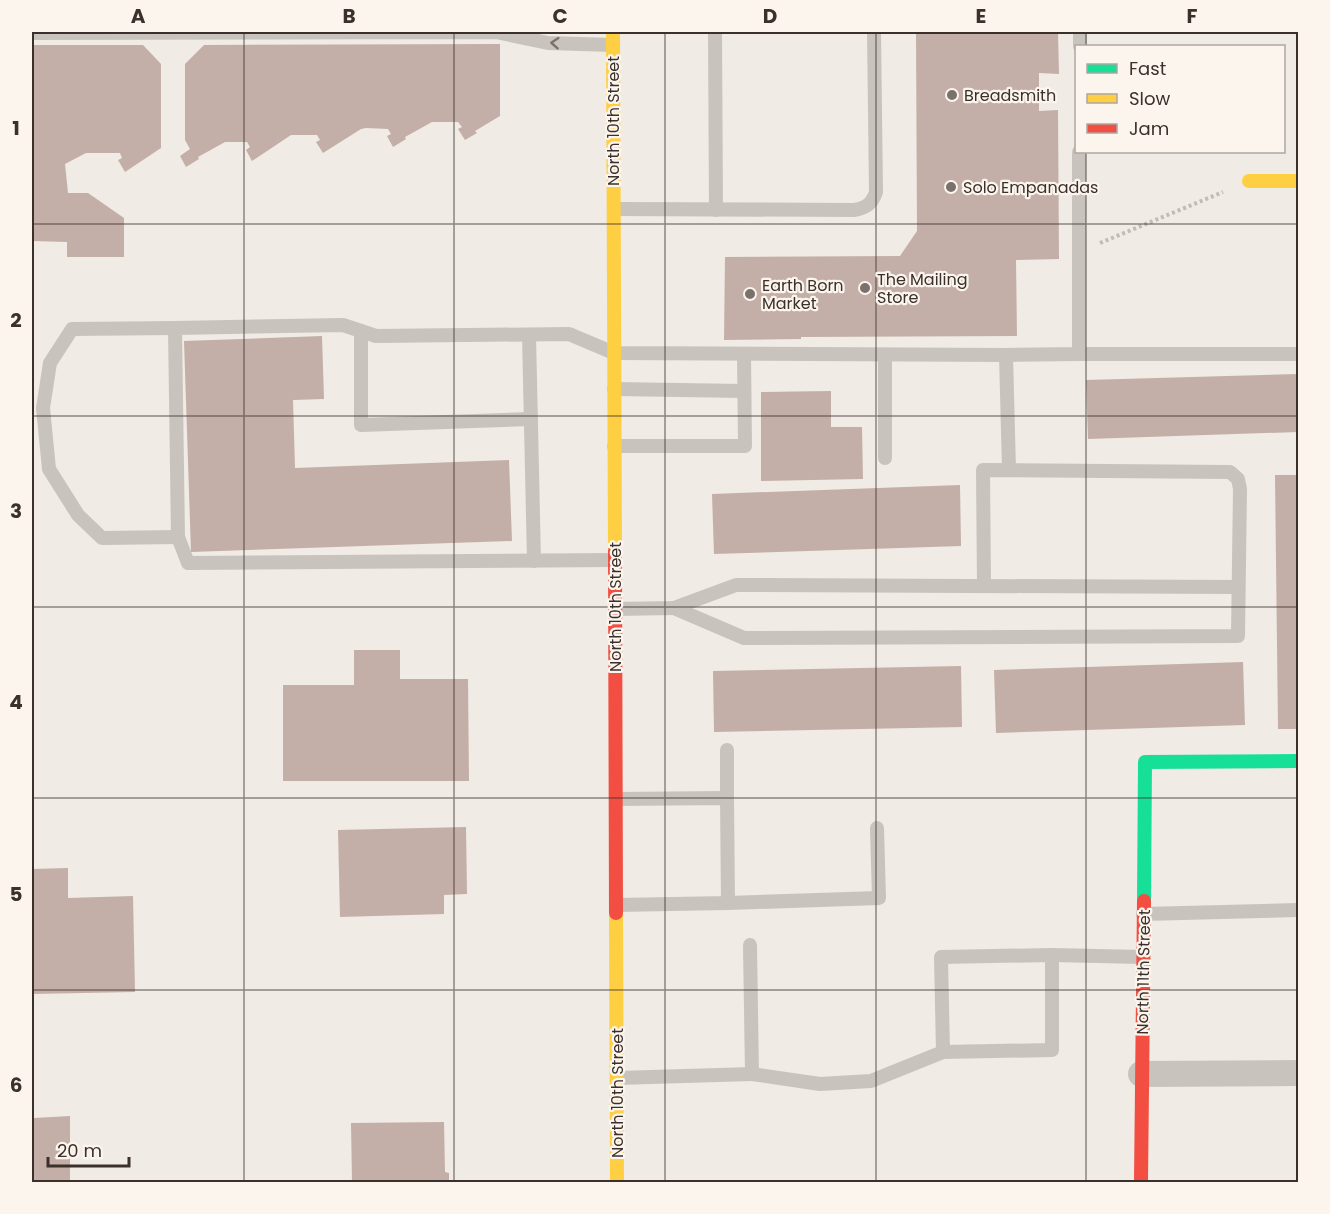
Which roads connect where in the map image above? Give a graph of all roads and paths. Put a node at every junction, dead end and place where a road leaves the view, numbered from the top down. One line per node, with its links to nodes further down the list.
1 (716, 32): 9 (lane)
2 (874, 32): 9 (lane)
3 (32, 33): 4 (lane, one-way to 3)
4 (613, 38): 8 (main road, North 10th Street)
5 (1079, 153): 10 (lane)
6 (1249, 181): 7 (main road); 10 (path)
7 (1299, 181)
8 (614, 209): 9 (lane); 14 (main road, North 10th Street)
9 (716, 210)
10 (1079, 252): 15 (lane)
11 (176, 328): 12 (lane); 26 (lane); 26 (lane)
12 (361, 331): 13 (lane); 22 (lane)
13 (529, 334): 14 (lane); 22 (lane)
14 (614, 353): 17 (lane); 20 (main road, North 10th Street)
15 (1079, 354): 16 (lane); 19 (lane)
16 (1299, 354)
17 (744, 355): 18 (lane); 21 (lane)
18 (885, 355): 19 (lane); 24 (lane)
19 (1006, 355): 25 (lane)
20 (614, 389): 21 (lane); 23 (main road, North 10th Street)
21 (744, 392): 23 (lane)
22 (531, 419): 28 (lane)
23 (614, 446): 27 (main road, North 10th Street)
24 (885, 458)
25 (1008, 470): 29 (lane); 30 (lane)
26 (178, 537): 28 (lane)
27 (615, 560): 28 (lane); 32 (main road, North 10th Street)
28 (534, 561)
29 (984, 586): 30 (lane); 31 (lane)
30 (1238, 587): 31 (lane)
31 (674, 608): 32 (lane)
32 (615, 609): 36 (main road, North 10th Street)
33 (727, 750): 35 (lane)
34 (1299, 761): 41 (main road, North 11th Street)
35 (727, 798): 36 (lane); 38 (lane)
36 (616, 799): 39 (main road, North 10th Street)
37 (877, 828): 38 (lane)
38 (728, 903): 39 (lane)
39 (616, 905): 49 (main road, North 10th Street)
40 (1299, 910): 41 (lane)
41 (1143, 914): 44 (main road, North 11th Street)
42 (750, 945): 47 (lane)
43 (1052, 955): 44 (lane); 45 (lane); 45 (lane)
44 (1143, 957): 48 (main road, North 11th Street)
45 (943, 1052): 47 (lane)
46 (1299, 1073): 48 (street)
47 (752, 1074): 49 (lane)
48 (1142, 1074): 51 (main road, North 11th Street)
49 (616, 1078): 50 (main road, North 10th Street)
50 (617, 1182)
51 (1141, 1182)

